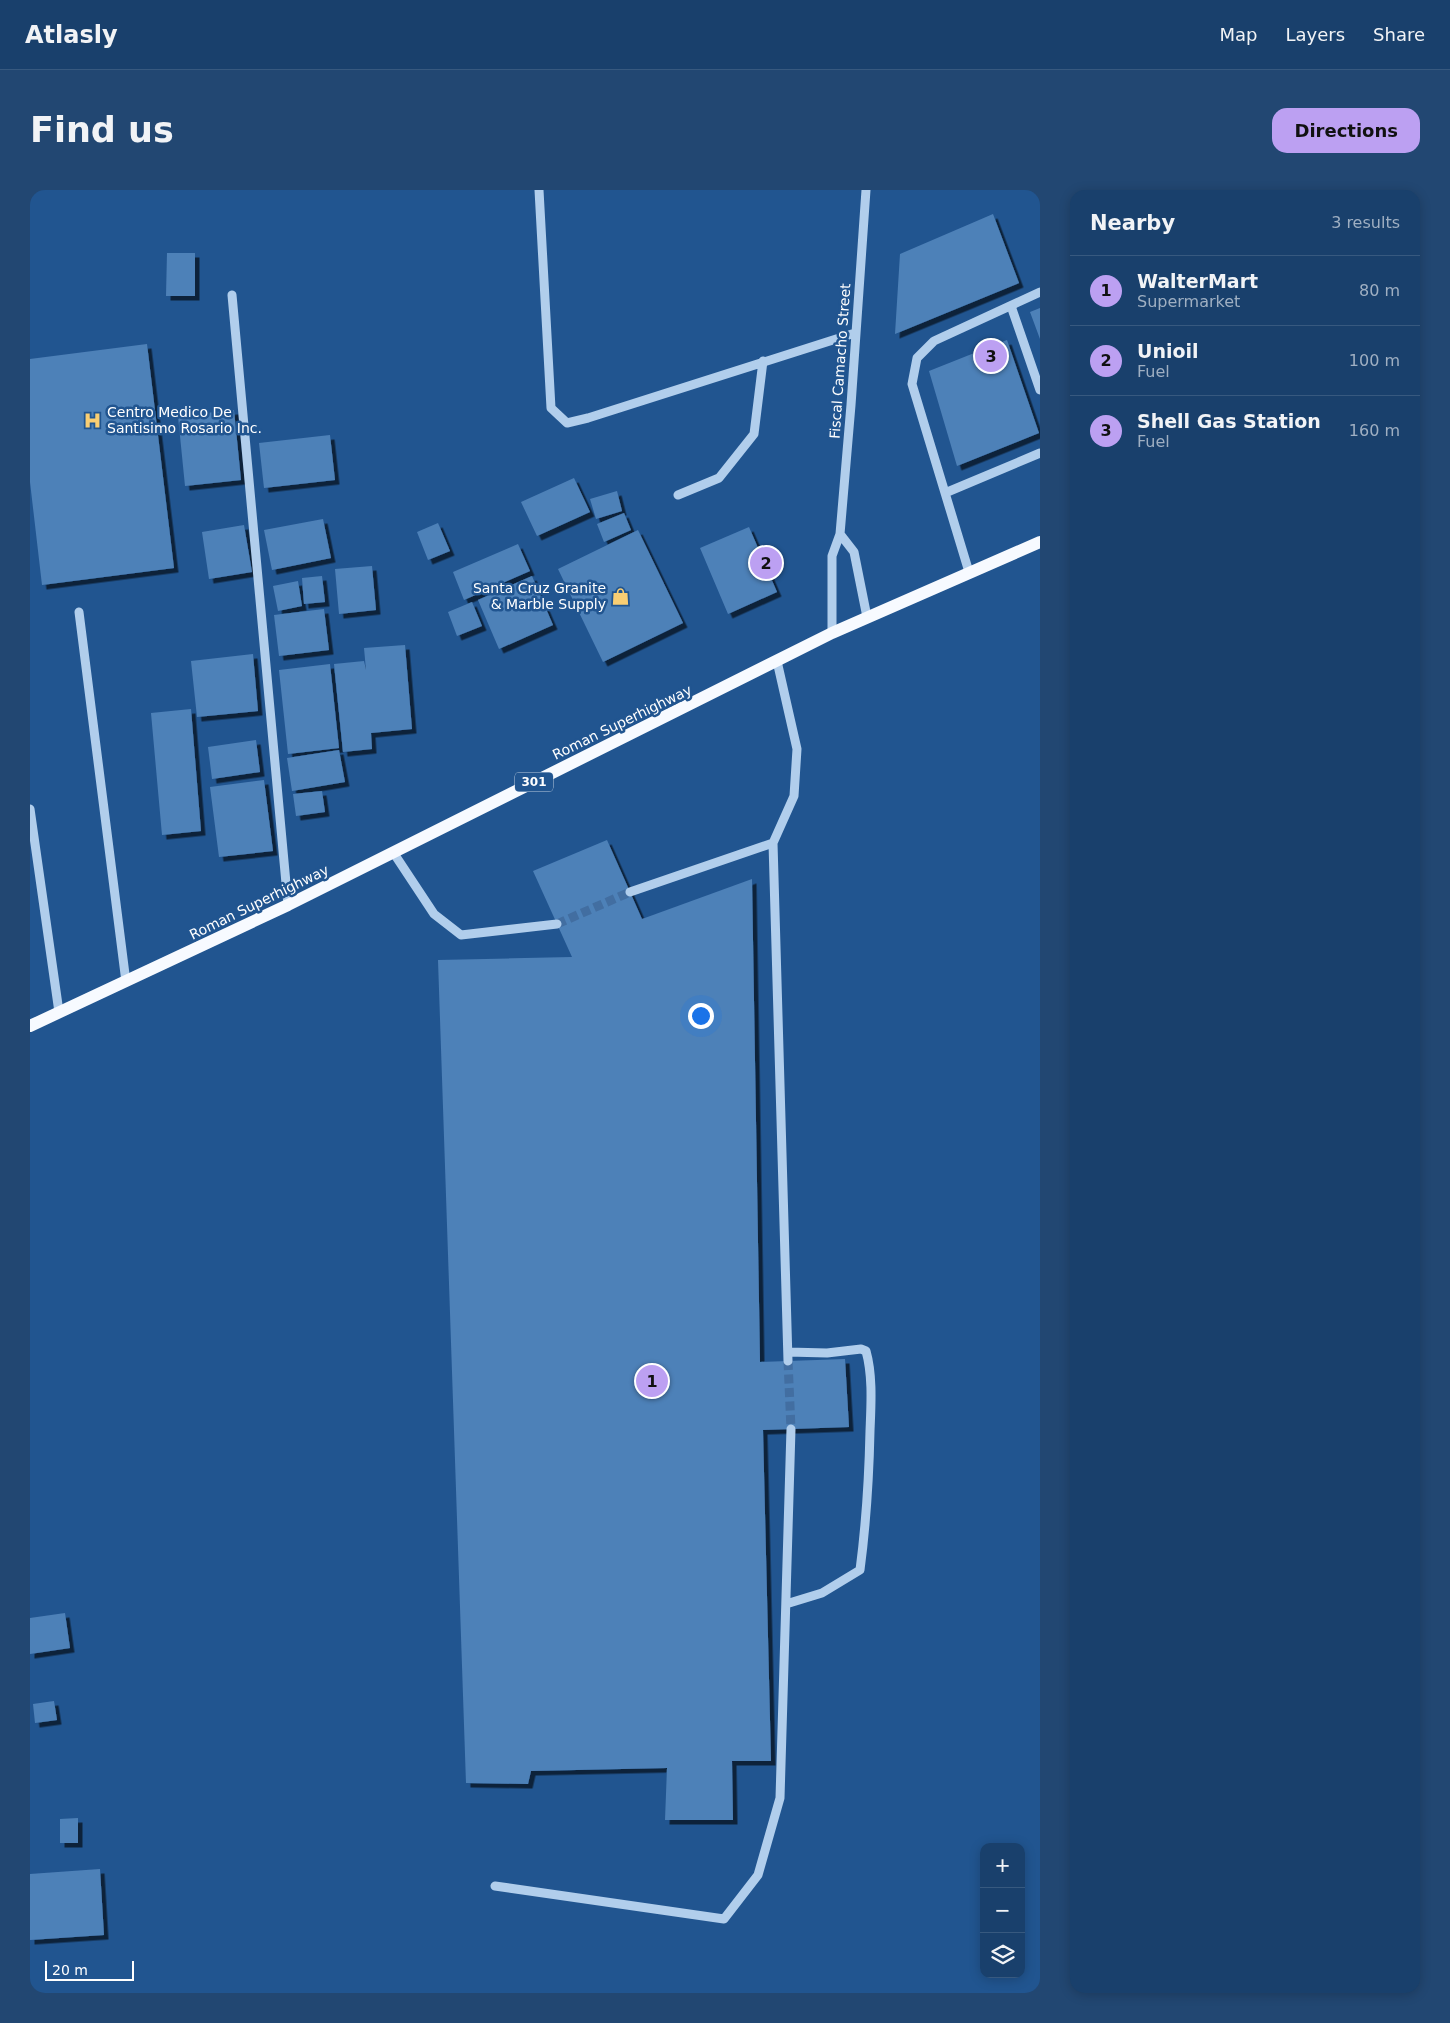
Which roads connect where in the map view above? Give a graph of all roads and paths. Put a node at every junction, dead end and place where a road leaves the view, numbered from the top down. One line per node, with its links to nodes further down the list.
1 (539, 190): 7 (street)
2 (866, 190): 6 (street, Fiscal Camacho Street)
3 (1040, 292): 5 (street)
4 (232, 295): 23 (street)
5 (1010, 306): 8 (street); 10 (street)
6 (856, 333): 7 (street); 12 (street, Fiscal Camacho Street)
7 (763, 361): 11 (street)
8 (1040, 390)
9 (1040, 453): 10 (street)
10 (945, 492): 14 (street)
11 (678, 495)
12 (840, 534): 16 (street); 17 (street, Fiscal Camacho Street)
13 (1040, 542): 14 (main road, Roman Superhighway / 301)
14 (969, 572): 16 (main road, Roman Superhighway / 301)
15 (79, 612): 25 (street)
16 (867, 618): 17 (main road, Roman Superhighway / 301)
17 (832, 633): 18 (main road, Roman Superhighway / 301)
18 (778, 661): 20 (street); 21 (main road, Roman Superhighway / 301)
19 (30, 809): 26 (street)
20 (774, 843): 22 (street); 28 (street)
21 (393, 852): 23 (main road, Roman Superhighway / 301); 24 (street)
22 (630, 892)
23 (288, 905): 25 (main road, Roman Superhighway / 301)
24 (557, 924)
25 (126, 982): 26 (main road, Roman Superhighway / 301)
26 (59, 1012): 27 (main road, Roman Superhighway / 301)
27 (30, 1026)
28 (788, 1352): 29 (street); 31 (street)
29 (788, 1361)
30 (791, 1429): 31 (street)
31 (786, 1604): 32 (street)
32 (495, 1886)

